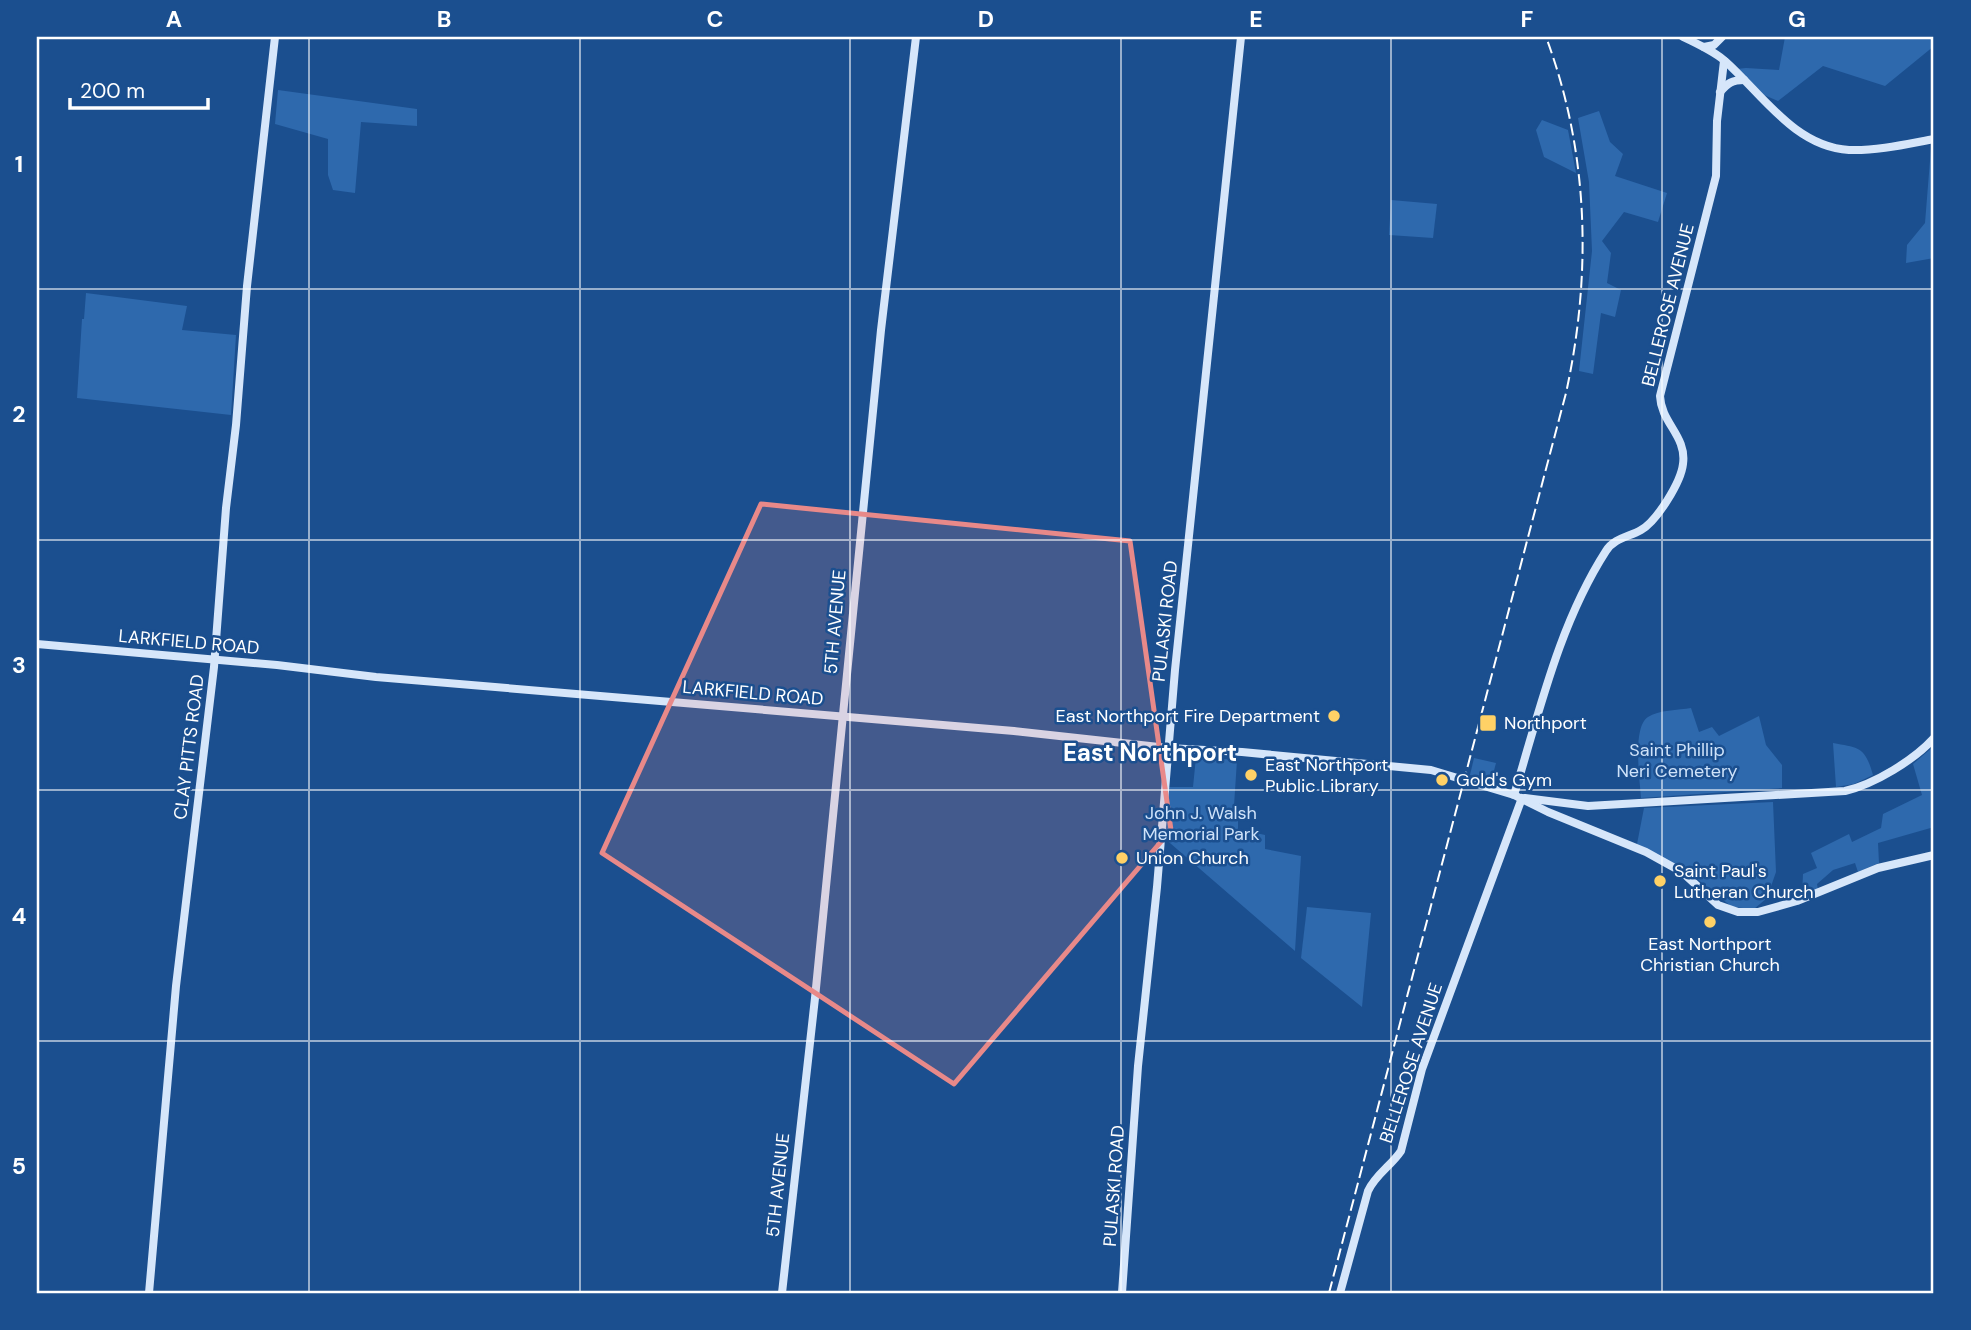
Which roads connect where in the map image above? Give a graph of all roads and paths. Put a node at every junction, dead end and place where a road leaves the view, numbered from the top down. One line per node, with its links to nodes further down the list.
1 (275, 37): 12 (main road, CLAY PITTS ROAD)
2 (916, 37): 13 (main road, 5TH AVENUE)
3 (1241, 37): 15 (main road, PULASKI ROAD)
4 (1683, 37): 6 (main road)
5 (1722, 37): 6 (main road)
6 (1704, 47): 7 (main road)
7 (1724, 61): 8 (main road); 9 (main road, BELLEROSE AVENUE)
8 (1745, 80): 9 (main road); 10 (main road)
9 (1720, 92): 16 (main road, BELLEROSE AVENUE)
10 (1934, 139)
11 (37, 644): 12 (main road, LARKFIELD ROAD)
12 (215, 660): 13 (main road, LARKFIELD ROAD); 18 (main road, CLAY PITTS ROAD)
13 (843, 716): 15 (main road, LARKFIELD ROAD); 19 (main road, 5TH AVENUE)
14 (1934, 737): 16 (main road)
15 (1168, 748): 16 (main road, LARKFIELD ROAD); 20 (main road, PULASKI ROAD)
16 (1518, 796): 17 (main road); 21 (main road, BELLEROSE AVENUE)
17 (1934, 855)
18 (149, 1293)
19 (782, 1293)
20 (1122, 1293)
21 (1340, 1293)

